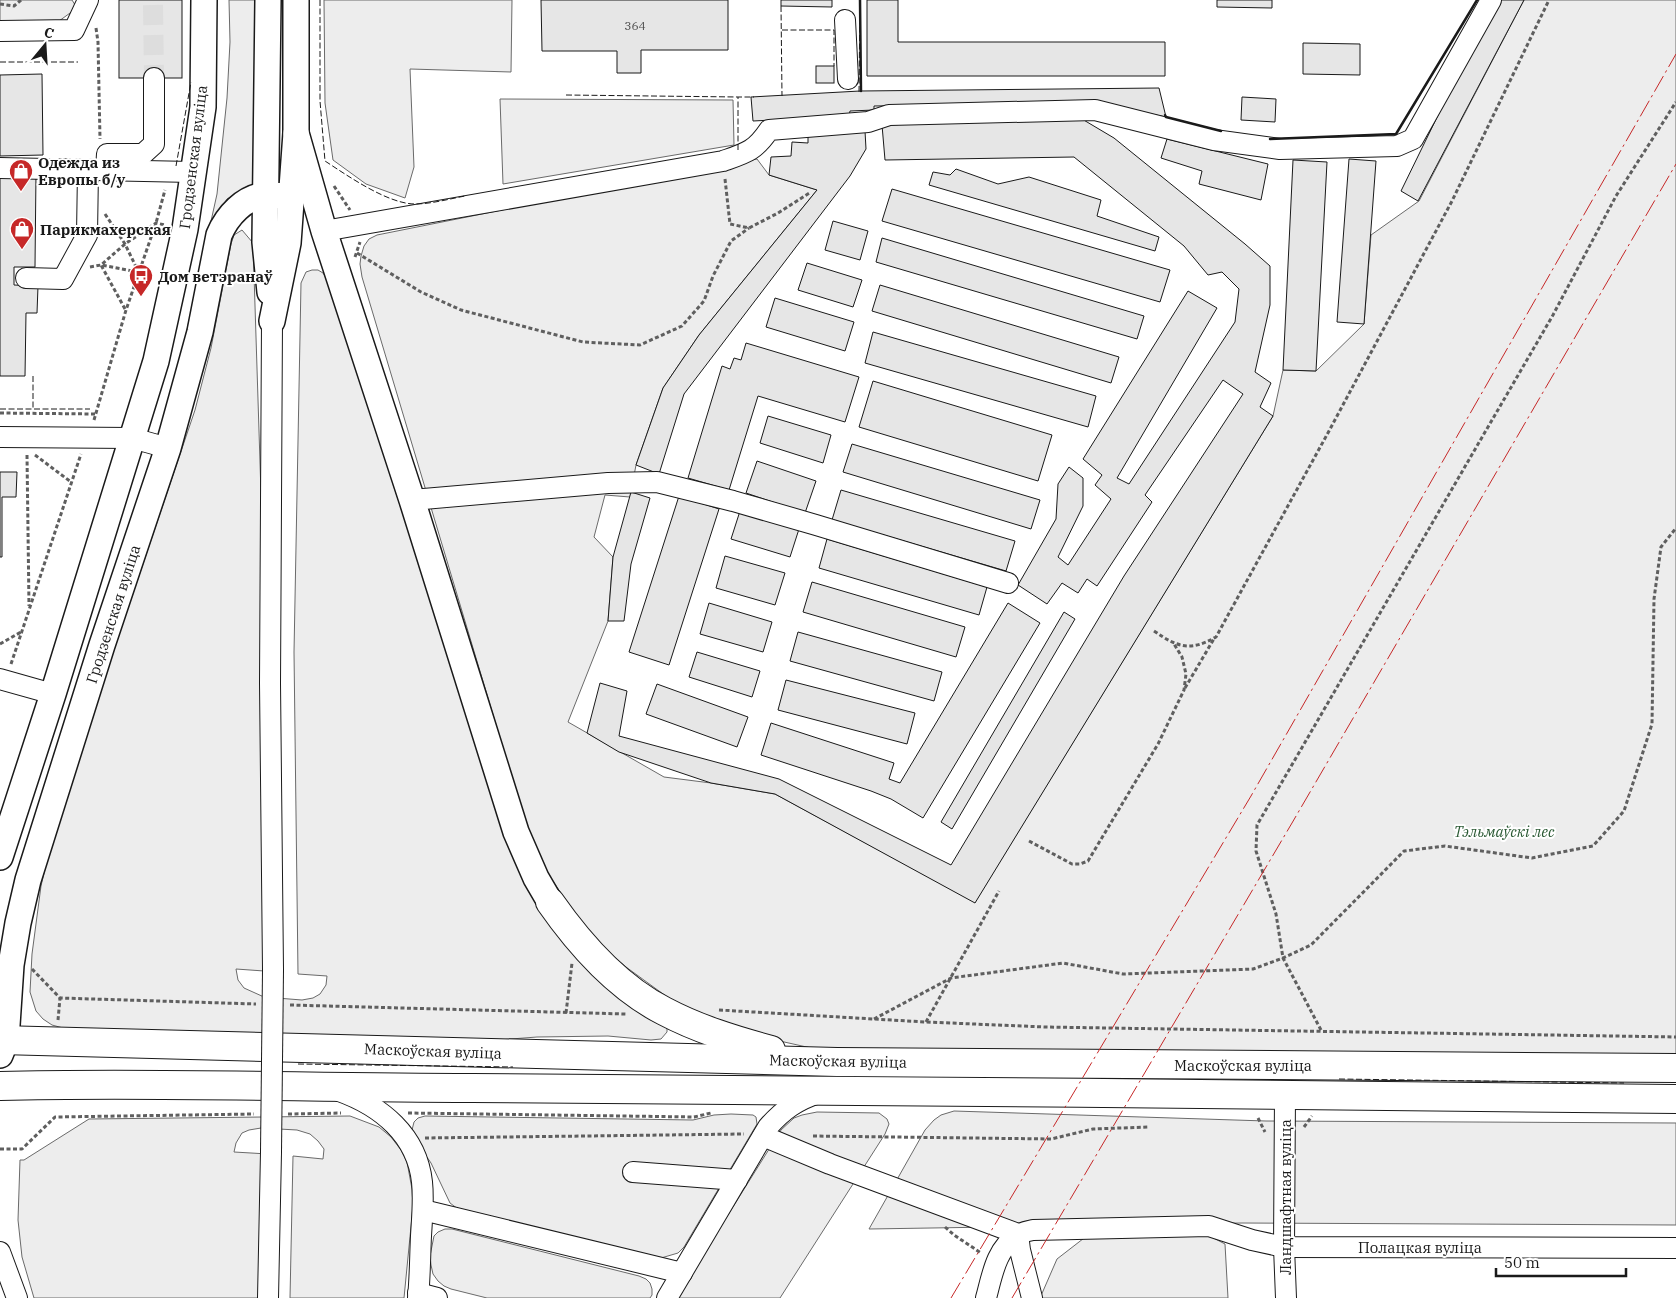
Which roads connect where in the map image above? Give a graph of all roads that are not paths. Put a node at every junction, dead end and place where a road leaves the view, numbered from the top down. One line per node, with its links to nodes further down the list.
1 (88, 0): 7 (street)
2 (204, 0): 13 (main road, Гродзенская вуліца)
3 (268, 0): 14 (main road)
4 (296, 0): 10 (main road)
5 (1491, 0): 16 (street)
6 (845, 20): 9 (street)
7 (0, 31)
8 (154, 78): 12 (street)
9 (848, 79)
10 (296, 133): 15 (main road); 16 (main road)
11 (0, 168): 12 (street)
12 (97, 170): 13 (street); 17 (street)
13 (182, 171): 20 (main road, Гродзенская вуліца)
14 (265, 195): 15 (main road, Гродзенская вуліца); 18 (main road); 21 (main road, Гродзенская вуліца)
15 (290, 196): 18 (main road)
16 (324, 231): 22 (main road)
17 (26, 278)
18 (272, 321): 48 (street, bridge)
19 (0, 437): 20 (street)
20 (132, 438): 21 (street); 25 (main road, Гродзенская вуліца)
21 (168, 448): 28 (main road, Гродзенская вуліца)
22 (412, 500): 23 (street); 27 (main road)
23 (1008, 583)
24 (3, 680): 25 (street)
25 (53, 694): 26 (main road, Гродзенская вуліца)
26 (0, 857)
27 (550, 902): 29 (highway)
28 (2, 1045): 29 (highway, Маскоўская вуліца)
29 (837, 1062): 30 (highway, Маскоўская вуліца)
30 (1285, 1065): 31 (highway, Маскоўская вуліца); 35 (highway)
31 (1676, 1068)
32 (0, 1086): 33 (highway, Маскоўская вуліца)
33 (327, 1088): 34 (highway, Маскоўская вуліца); 40 (street)
34 (833, 1090): 35 (highway, Маскоўская вуліца); 37 (street)
35 (1285, 1095): 36 (highway, Маскоўская вуліца); 42 (street, Ландшафтная вуліца)
36 (1676, 1099)
37 (763, 1136): 39 (street); 41 (street)
38 (634, 1172): 39 (street)
39 (737, 1180): 45 (street)
40 (423, 1210): 45 (street); 46 (street)
41 (1018, 1234): 42 (street, Полацкая вуліца); 50 (street); 51 (street)
42 (1284, 1247): 43 (street, Полацкая вуліца); 52 (street, Ландшафтная вуліца)
43 (1676, 1248)
44 (0, 1252): 47 (street)
45 (682, 1272): 49 (street)
46 (424, 1296)
47 (17, 1298)
48 (268, 1298)
49 (667, 1298)
50 (986, 1298)
51 (1032, 1298)
52 (1286, 1298)

